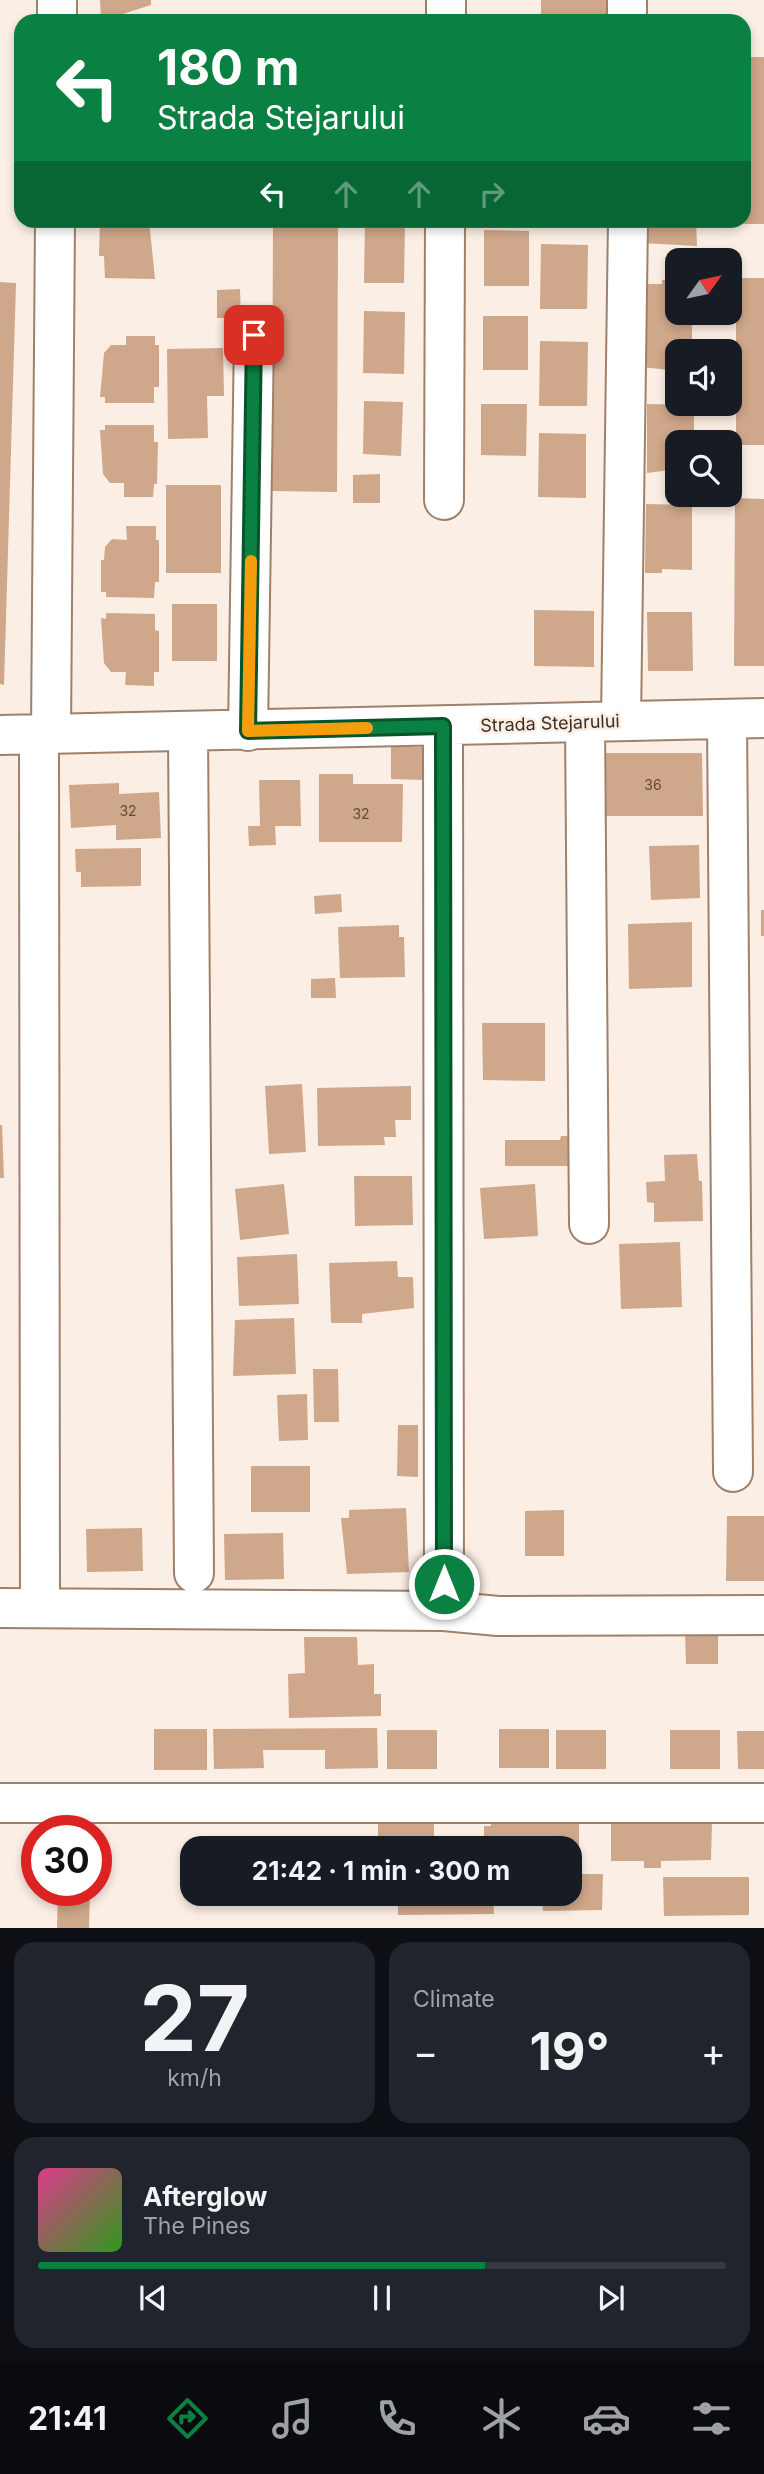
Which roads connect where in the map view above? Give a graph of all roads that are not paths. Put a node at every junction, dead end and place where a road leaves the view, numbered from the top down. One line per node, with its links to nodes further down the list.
1 (55, 228): 12 (street)
2 (445, 228): 5 (street)
3 (628, 228): 7 (street)
4 (254, 335): 9 (street)
5 (444, 500)
6 (746, 718): 7 (street, Strada Stejarului); 14 (street)
7 (603, 721): 8 (street, Strada Stejarului); 13 (street)
8 (443, 726): 9 (street, Strada Stejarului); 18 (street)
9 (248, 731): 10 (street, Strada Stejarului)
10 (188, 733): 12 (street, Strada Stejarului); 15 (street)
11 (0, 734): 12 (street, Strada Stejarului)
12 (45, 734): 17 (street)
13 (589, 1224)
14 (733, 1472)
15 (194, 1573)
16 (0, 1608): 17 (street)
17 (40, 1608): 18 (street)
18 (444, 1611): 19 (street)
19 (764, 1615)
20 (0, 1803): 21 (street)
21 (764, 1803)

